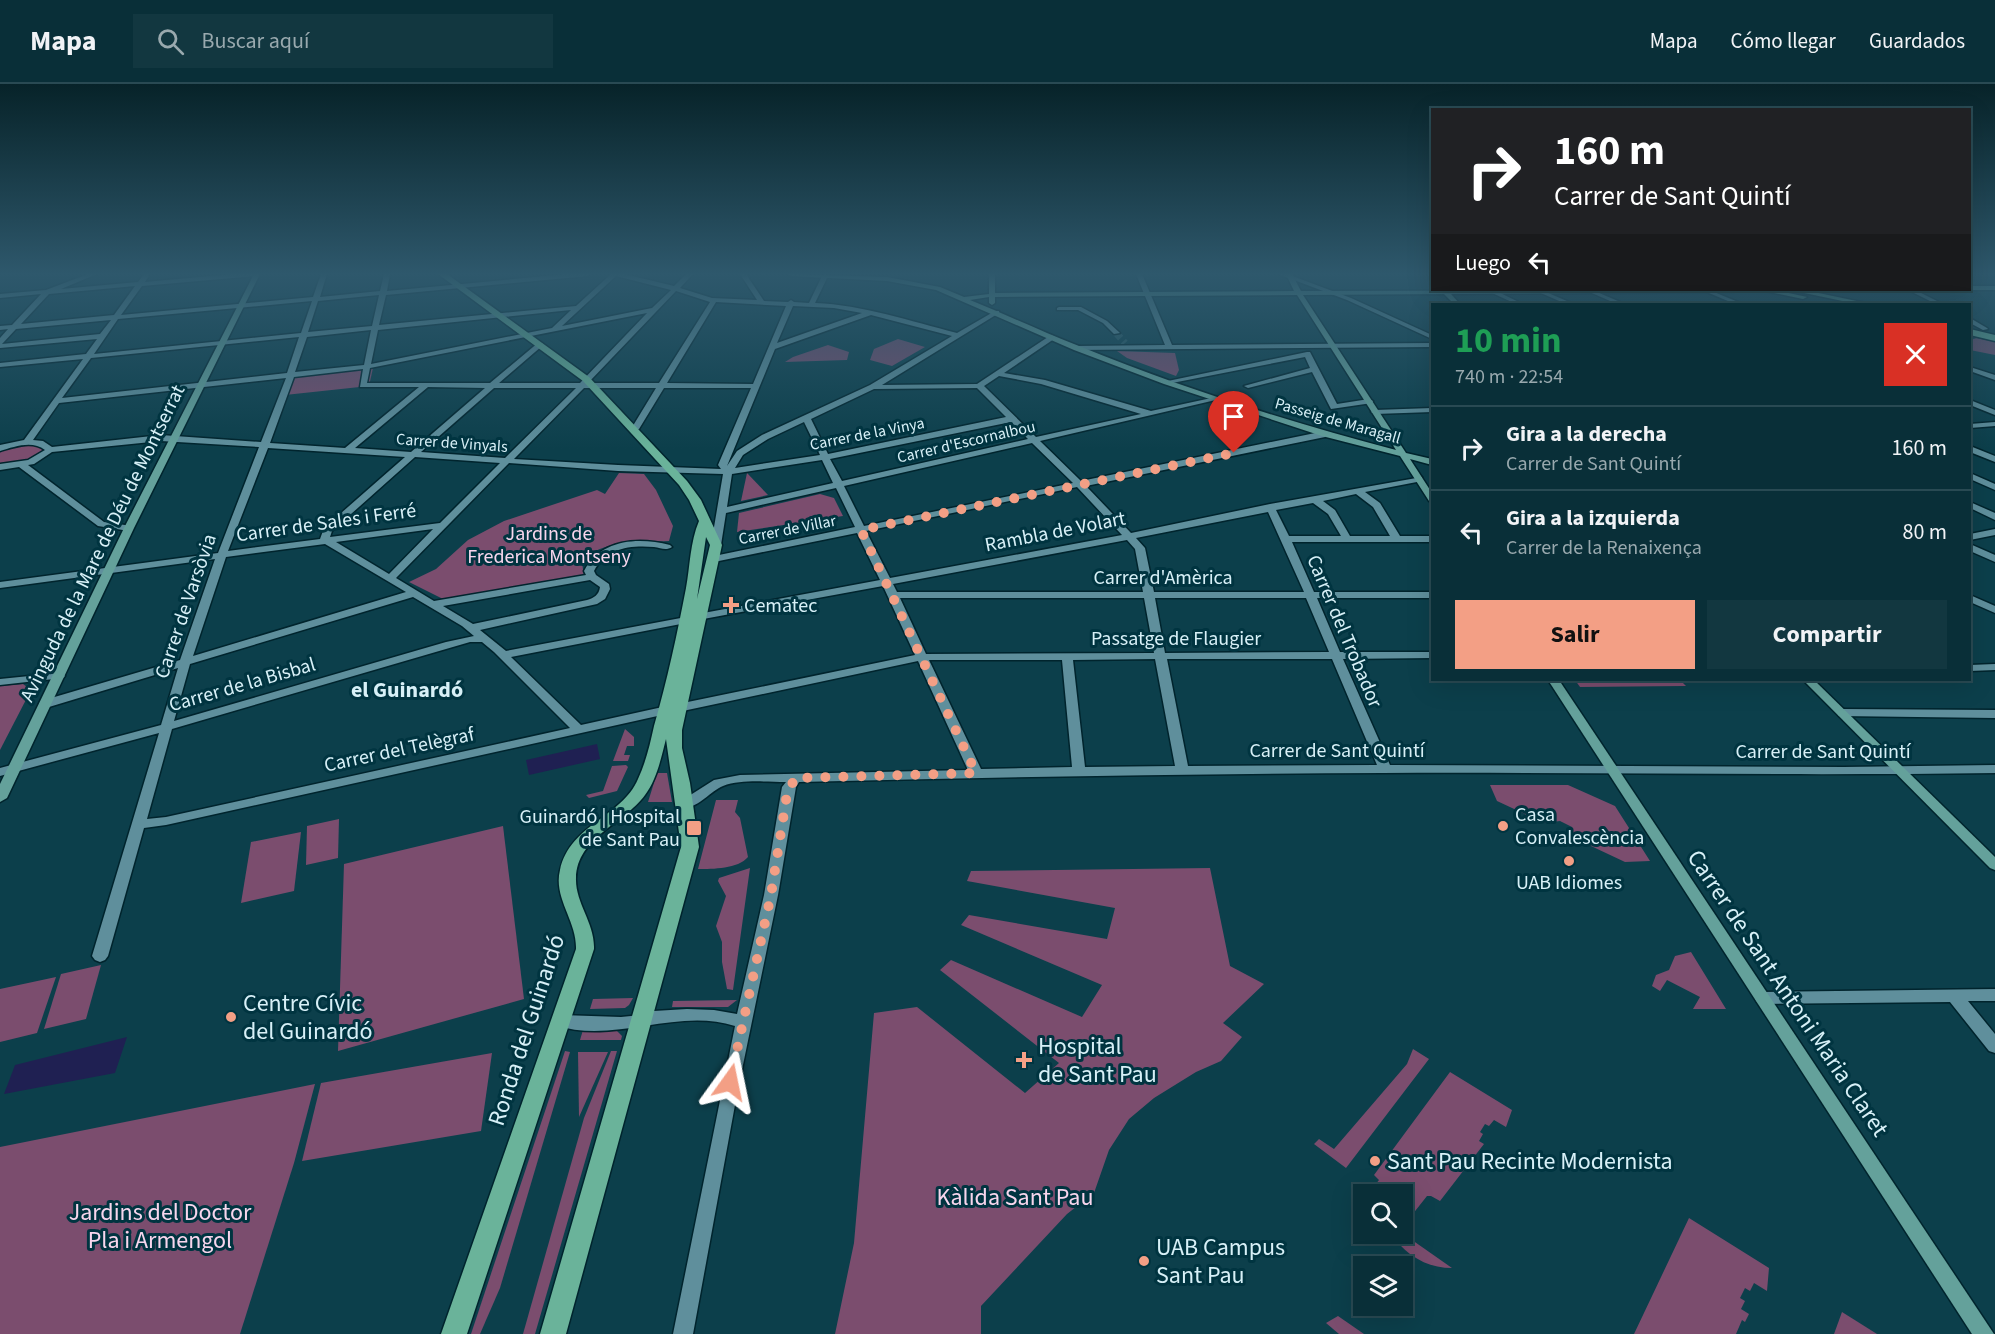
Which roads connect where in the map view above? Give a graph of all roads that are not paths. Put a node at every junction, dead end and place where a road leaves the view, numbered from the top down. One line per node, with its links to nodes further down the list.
1 (10, 332): 25 (street)
2 (106, 332): 20 (street)
3 (229, 332): 24 (main road, Avinguda de la Mare de Déu de Montserrat)
4 (323, 332): 18 (street)
5 (374, 332): 34 (street)
6 (523, 332): 19 (main road)
7 (539, 332): 19 (street)
8 (634, 332): 41 (street)
9 (694, 332): 45 (street)
10 (780, 332): 29 (street)
11 (816, 332): 29 (street)
12 (945, 332): 21 (street)
13 (964, 332): 21 (street)
14 (1041, 332): 22 (main road, Passeig de Maragall)
15 (1163, 332): 30 (street)
16 (1324, 332): 28 (main road)
17 (1972, 332): 23 (main road)
18 (303, 334): 24 (street); 38 (street, Carrer de Varsòvia)
19 (527, 335): 26 (main road); 34 (street)
20 (103, 336): 25 (street); 32 (street)
21 (959, 336): 48 (street)
22 (1051, 337): 31 (main road, Passeig de Maragall); 37 (street)
23 (1995, 338)
24 (224, 343): 32 (street); 43 (main road, Avinguda de la Mare de Déu de Montserrat)
25 (0, 344)
26 (539, 344): 41 (main road); 44 (street)
27 (1431, 345): 28 (street)
28 (1333, 346): 30 (street); 52 (main road)
29 (774, 347): 46 (street)
30 (1169, 347): 31 (street)
31 (1077, 348): 40 (main road, Passeig de Maragall)
32 (88, 356): 33 (street); 51 (street)
33 (0, 365)
34 (367, 366): 38 (street); 42 (street)
35 (1316, 369): 40 (street); 47 (street); 52 (street)
36 (1971, 369): 39 (street)
37 (999, 374): 49 (street); 57 (street)
38 (288, 376): 43 (street); 67 (street, Carrer de Varsòvia)
39 (1995, 378)
40 (1167, 382): 50 (main road, Passeig de Maragall)
41 (587, 383): 44 (street); 45 (street); 62 (main road); 76 (street)
42 (428, 384): 44 (street); 71 (street)
43 (201, 385): 51 (street); 64 (main road, Avinguda de la Mare de Déu de Montserrat)
44 (492, 385): 72 (street)
45 (660, 386): 46 (street); 62 (street)
46 (755, 386): 81 (street)
47 (1248, 386)
48 (873, 387): 49 (street); 58 (street)
49 (979, 387): 59 (street)
50 (1216, 399): 57 (street, Carrer d'Escornalbou); 63 (main road, Passeig de Maragall)
51 (58, 400): 66 (street)
52 (1369, 401): 55 (main road)
53 (1971, 402): 56 (street)
54 (1431, 410): 55 (street)
55 (1375, 412): 73 (main road)
56 (1995, 413)
57 (1152, 414): 65 (street, Carrer d'Escornalbou)
58 (807, 418): 74 (street); 81 (street)
59 (1011, 419): 65 (street); 74 (street, Carrer de la Vinya)
60 (1995, 424): 61 (street)
61 (1971, 426)
62 (634, 429): 80 (main road)
63 (1325, 434): 73 (main road, Passeig de Maragall); 84 (street, Carrer de Villar)
64 (174, 438): 67 (street, Carrer de Vinyals); 70 (street, Carrer de Vinyals); 96 (main road, Avinguda de la Mare de Déu de Montserrat)
65 (1035, 441): 84 (street); 85 (street, Carrer d'Escornalbou)
66 (27, 442): 68 (street); 70 (street)
67 (264, 445): 71 (street, Carrer de Vinyals); 109 (street, Carrer de Varsòvia)
68 (0, 448)
69 (1971, 449): 75 (street)
70 (50, 450): 78 (street)
71 (346, 451): 72 (street, Carrer de Vinyals)
72 (414, 454): 76 (street, Carrer de Vinyals); 104 (street)
73 (1403, 455): 77 (main road, Passeig de Maragall); 83 (main road)
74 (826, 457): 81 (street, Carrer de la Vinya); 85 (street)
75 (1995, 459)
76 (506, 460): 80 (street, Carrer de Vinyals); 95 (street)
77 (1431, 462)
78 (21, 464): 79 (street); 96 (street)
79 (0, 468)
80 (671, 471): 81 (street, Carrer de Vinyals); 94 (main road)
81 (728, 472): 92 (street)
82 (1971, 476): 86 (street)
83 (1419, 479): 87 (street, Rambla de Volart); 88 (main road)
84 (1079, 484): 97 (street, Carrer de Villar); 99 (street)
85 (839, 485): 92 (street, Carrer d'Escornalbou); 97 (street)
86 (1995, 487)
87 (1357, 491): 89 (street, Rambla de Volart); 102 (street)
88 (1431, 497)
89 (1314, 499): 91 (street, Rambla de Volart); 101 (street)
90 (1971, 506): 93 (street)
91 (1270, 507): 99 (street, Rambla de Volart); 105 (street, Carrer del Trobador)
92 (722, 511): 106 (street)
93 (1995, 517)
94 (704, 522): 106 (main road); 127 (main road, Ronda del Guinardó)
95 (443, 525): 104 (street, Carrer de Sales i Ferré); 113 (street)
96 (129, 528): 112 (main road, Avinguda de la Mare de Déu de Montserrat)
97 (861, 530): 110 (street, Carrer de Villar); 115 (street)
98 (1995, 532): 100 (street)
99 (1129, 535): 115 (street, Rambla de Volart); 118 (street)
100 (1971, 537)
101 (1347, 539): 102 (street); 105 (street)
102 (1397, 539): 103 (street)
103 (1431, 539)
104 (325, 540): 109 (street, Carrer de Sales i Ferré); 113 (street)
105 (1286, 540): 119 (street, Carrer del Trobador)
106 (716, 545): 110 (main road, Ronda del Guinardó)
107 (667, 547): 114 (street)
108 (1971, 547): 111 (street)
109 (222, 554): 112 (street, Carrer de Sales i Ferré); 136 (street, Carrer de Varsòvia)
110 (714, 559): 127 (main road, Ronda del Guinardó)
111 (1995, 559)
112 (111, 569): 116 (street, Carrer de Sales i Ferré); 139 (main road, Avinguda de la Mare de Déu de Montserrat)
113 (390, 578): 117 (street)
114 (592, 578): 124 (street); 128 (street)
115 (887, 582): 121 (street); 127 (street, Rambla de Volart)
116 (0, 585)
117 (415, 593): 124 (street); 136 (street)
118 (1149, 595): 119 (street, Carrer d'Amèrica); 121 (street, Carrer d'Amèrica); 133 (street)
119 (1310, 595): 120 (street, Carrer d'Amèrica); 134 (street, Carrer del Trobador)
120 (1431, 595)
121 (894, 596): 135 (street)
122 (1971, 598): 125 (street)
123 (1971, 598): 126 (street)
124 (434, 604): 128 (street)
125 (1995, 605)
126 (1995, 610)
127 (692, 618): 130 (street, Rambla de Volart); 144 (main road, Ronda del Guinardó)
128 (472, 628): 129 (street)
129 (484, 639): 130 (street); 147 (street, Carrer de la Bisbal)
130 (504, 655): 148 (street)
131 (1431, 655): 134 (street, Passatge de Flaugier)
132 (1067, 656): 133 (street, Passatge de Flaugier); 135 (street, Passatge de Flaugier); 155 (street)
133 (1160, 656): 134 (street, Passatge de Flaugier); 151 (street)
134 (1336, 656): 149 (street, Carrer del Trobador)
135 (920, 657): 144 (street, Carrer del Telègraf); 156 (street)
136 (185, 662): 143 (street); 147 (street, Carrer de Varsòvia)
137 (1995, 667): 138 (street)
138 (1971, 668)
139 (59, 676): 142 (street); 143 (main road, Avinguda de la Mare de Déu de Montserrat)
140 (1554, 681): 152 (main road, Carrer de Sant Antoni Maria Claret)
141 (1809, 681): 145 (main road)
142 (0, 682)
143 (45, 704): 154 (main road, Avinguda de la Mare de Déu de Montserrat)
144 (672, 709): 148 (street, Carrer del Telègraf); 159 (main road, Ronda del Guinardó); 166 (main road, Ronda del Guinardó)
145 (1843, 713): 146 (street); 153 (main road)
146 (1995, 714)
147 (166, 727): 154 (street, Carrer de la Bisbal); 160 (street, Carrer de Varsòvia)
148 (578, 729): 160 (street, Carrer del Telègraf)
149 (1385, 769): 151 (street, Carrer de Sant Quintí); 152 (street, Carrer de Sant Quintí)
150 (1995, 769): 153 (street, Carrer de Sant Quintí)
151 (1182, 770): 155 (street, Carrer de Sant Quintí)
152 (1614, 770): 153 (street, Carrer de Sant Quintí); 165 (main road, Carrer de Sant Antoni Maria Claret)
153 (1899, 770): 161 (main road)
154 (6, 771): 158 (main road, Avinguda de la Mare de Déu de Montserrat)
155 (1079, 771): 156 (street, Carrer de Sant Quintí)
156 (976, 773): 157 (street, Carrer de Sant Quintí)
157 (795, 778): 159 (street, Carrer de Sant Quintí); 168 (street)
158 (0, 798)
159 (686, 804): 167 (main road, Ronda del Guinardó)
160 (139, 824): 162 (street, Carrer de Varsòvia)
161 (1995, 865)
162 (100, 956)
163 (1995, 995): 164 (street)
164 (1955, 996): 165 (street); 169 (street)
165 (1763, 998): 173 (main road, Carrer de Sant Antoni Maria Claret)
166 (561, 1021): 167 (street); 170 (main road, Ronda del Guinardó)
167 (642, 1021): 168 (street); 171 (main road, Ronda del Guinardó)
168 (743, 1023): 172 (street)
169 (1995, 1046)
170 (454, 1334)
171 (554, 1334)
172 (683, 1334)
173 (1984, 1334)

